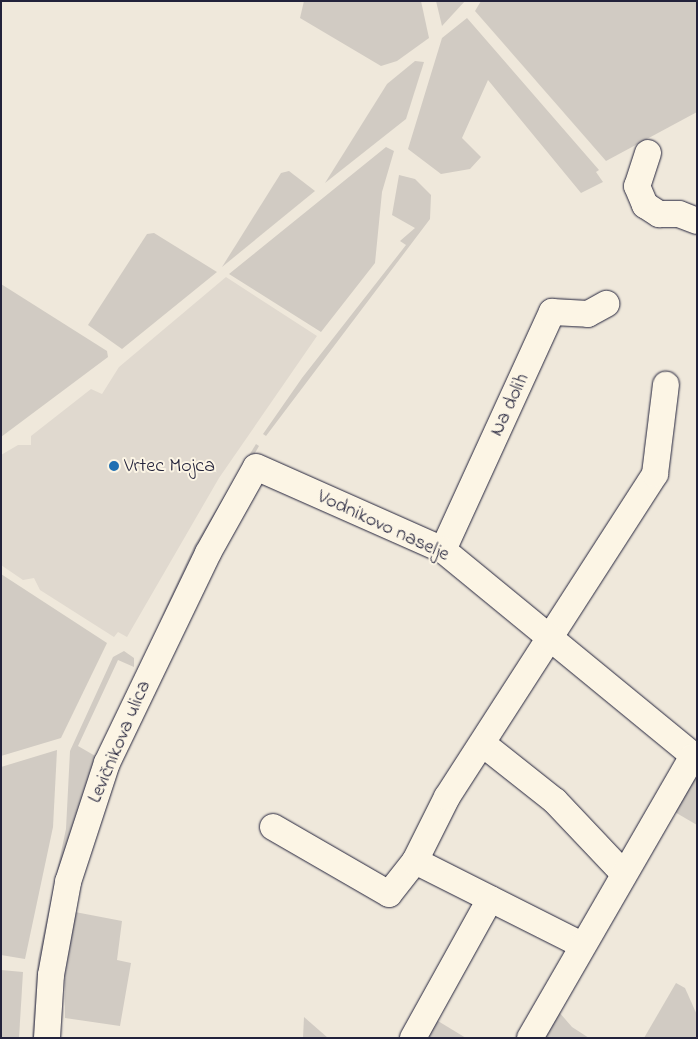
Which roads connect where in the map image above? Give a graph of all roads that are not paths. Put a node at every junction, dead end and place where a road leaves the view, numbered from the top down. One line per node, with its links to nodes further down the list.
1 (648, 153): 2 (street)
2 (697, 221)
3 (606, 304): 6 (street, Na dolih)
4 (666, 385): 7 (street)
5 (256, 467): 6 (street, Vodnikovo naselje); 15 (street, Levičnikova ulica)
6 (443, 550): 7 (street, Vodnikovo naselje)
7 (549, 635): 8 (street); 9 (street, Vodnikovo naselje)
8 (483, 744): 11 (street); 12 (street)
9 (694, 758): 12 (street, Vodnikovo naselje)
10 (273, 827): 11 (street)
11 (415, 861): 13 (street)
12 (623, 873): 14 (street, Vodnikovo naselje)
13 (490, 899): 14 (street); 16 (street)
14 (582, 945): 17 (street, Vodnikovo naselje)
15 (47, 1038)
16 (413, 1038)
17 (530, 1038)

